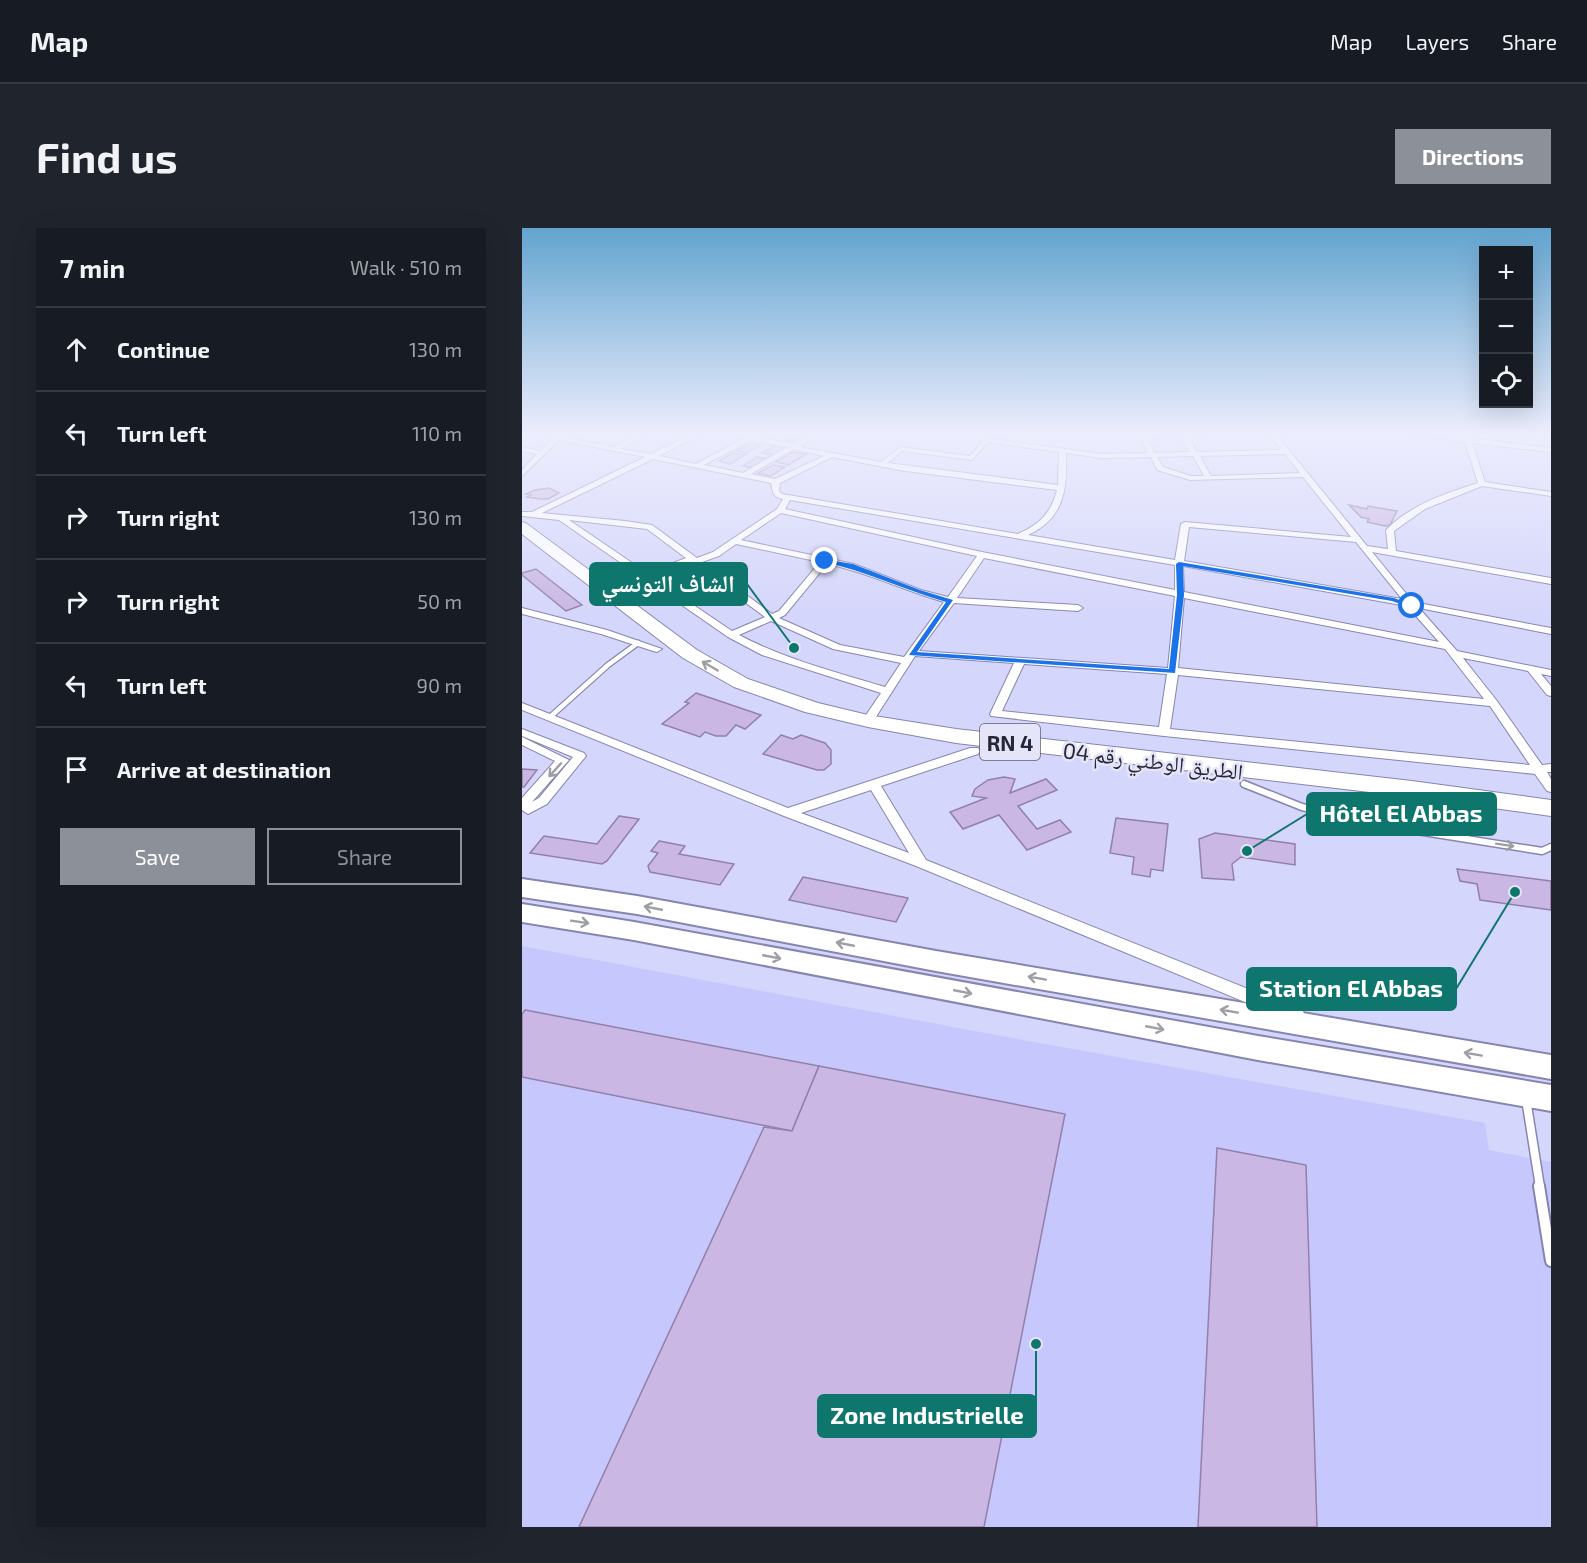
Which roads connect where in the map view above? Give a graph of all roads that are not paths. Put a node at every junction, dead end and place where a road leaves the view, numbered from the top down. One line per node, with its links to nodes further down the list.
1 (580, 494): 10 (street)
2 (776, 494): 6 (street)
3 (1060, 494): 11 (street)
4 (1321, 494): 14 (street)
5 (1452, 494): 15 (street)
6 (787, 498): 7 (street); 11 (street)
7 (780, 510): 12 (street); 16 (street)
8 (522, 514): 10 (street)
9 (561, 519): 10 (street); 17 (street); 20 (street)
10 (527, 521): 42 (highway, الطريق الوطني رقم 04 / RN 4, one-way to 10)
11 (1018, 537): 19 (street)
12 (733, 541): 17 (street); 18 (street)
13 (522, 544): 30 (highway, الطريق الوطني رقم 04 / RN 4)
14 (1363, 544): 15 (street); 19 (street); 24 (street)
15 (1392, 552): 21 (street)
16 (982, 555): 22 (street); 23 (street)
17 (697, 561): 20 (street); 27 (street)
18 (825, 561): 23 (street); 27 (street)
19 (1179, 564): 22 (street); 24 (street)
20 (645, 577): 29 (street)
21 (1551, 581)
22 (1180, 595): 31 (street); 35 (street)
23 (951, 600): 25 (street); 32 (street)
24 (1412, 606): 28 (street); 31 (street)
25 (1078, 608)
26 (522, 611): 30 (street)
27 (772, 618): 29 (street); 32 (street)
28 (1551, 631)
29 (731, 635): 37 (street)
30 (647, 646): 41 (lane); 46 (highway, الطريق الوطني رقم 04 / RN 4)
31 (1451, 650): 34 (street); 39 (street)
32 (909, 657): 33 (street); 37 (street)
33 (1020, 662): 35 (street); 44 (street)
34 (1532, 670): 36 (street); 38 (street)
35 (1173, 672): 39 (street); 44 (street)
36 (1551, 674)
37 (886, 691): 42 (street)
38 (1551, 693)
39 (1493, 703): 48 (street)
40 (522, 706): 41 (street)
41 (550, 717): 53 (street)
42 (868, 721): 52 (highway, الطريق الوطني رقم 04 / RN 4)
43 (522, 732): 45 (street, one-way to 43)
44 (1164, 732): 48 (street)
45 (522, 741)
46 (974, 751): 49 (street); 50 (highway, الطريق الوطني رقم 04 / RN 4)
47 (1551, 768): 48 (street)
48 (1537, 770): 51 (street)
49 (874, 784): 53 (street); 56 (street)
50 (1244, 784): 54 (highway, الطريق الوطني رقم 04 / RN 4); 55 (lane, one-way to 55)
51 (1551, 788)
52 (1551, 808)
53 (788, 813): 56 (street)
54 (1551, 820)
55 (1551, 848)
56 (921, 863): 59 (street)
57 (522, 888): 59 (main road, one-way to 57)
58 (522, 913): 61 (main road, one-way to 61)
59 (1328, 1028): 61 (main road, one-way to 59)
60 (1551, 1067): 61 (main road)
61 (1521, 1077): 62 (main road); 63 (lane)
62 (1551, 1098)
63 (1546, 1206): 64 (lane)
64 (1551, 1261)

